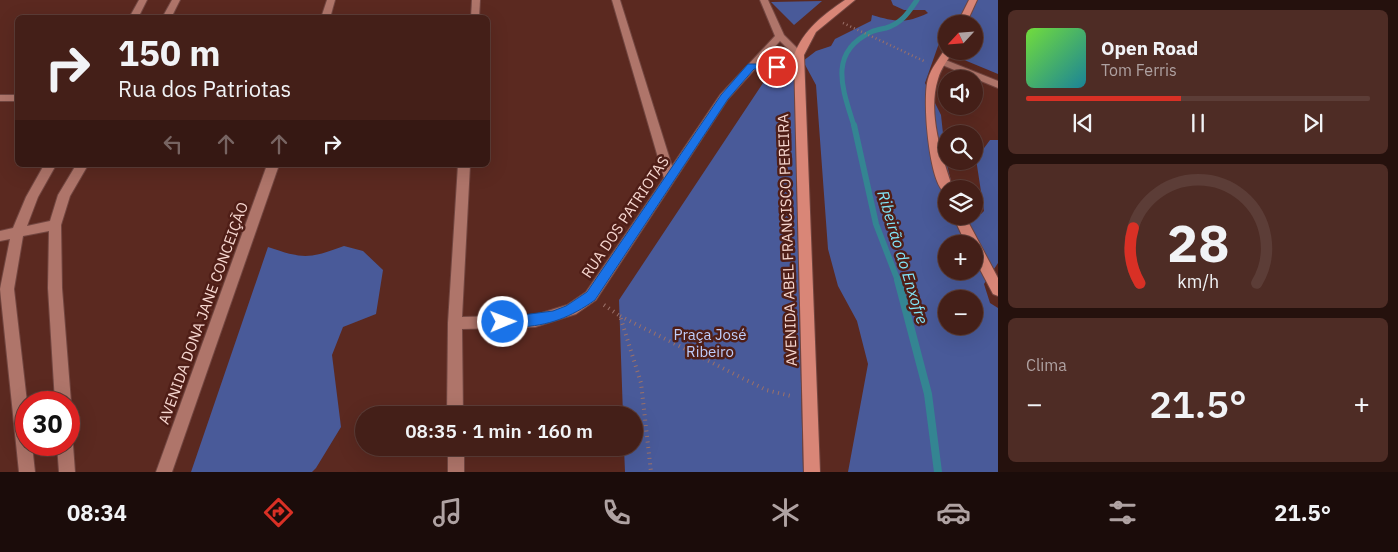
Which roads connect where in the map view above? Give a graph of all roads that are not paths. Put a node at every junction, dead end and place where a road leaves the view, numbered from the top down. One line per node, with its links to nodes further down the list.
1 (143, 0): 9 (street)
2 (176, 0): 10 (street)
3 (331, 0): 11 (street)
4 (476, 0): 12 (street)
5 (616, 0): 26 (street)
6 (764, 0): 14 (street)
7 (851, 0): 15 (main road, AVENIDA ABEL FRANCISCO PEREIRA)
8 (973, 0): 13 (main road)
9 (135, 15)
10 (168, 15)
11 (326, 15)
12 (475, 15)
13 (966, 15)
14 (780, 36): 15 (street); 17 (street, RUA DOS PATRIOTAS)
15 (799, 55): 18 (main road, AVENIDA ABEL FRANCISCO PEREIRA)
16 (943, 62): 19 (street); 27 (main road)
17 (752, 66): 18 (street); 26 (street, RUA DOS PATRIOTAS)
18 (799, 68): 42 (main road, AVENIDA ABEL FRANCISCO PEREIRA)
19 (998, 85)
20 (0, 98): 21 (street)
21 (15, 98)
22 (49, 167): 29 (street)
23 (81, 167): 28 (street)
24 (272, 167): 40 (street, AVENIDA DONA JANE CONCEIÇÃO)
25 (464, 167): 33 (street)
26 (670, 179): 33 (street, RUA DOS PATRIOTAS)
27 (944, 180)
28 (55, 225): 29 (street); 34 (street)
29 (17, 234): 30 (street); 38 (street)
30 (0, 236)
31 (983, 263): 32 (main road)
32 (998, 290)
33 (455, 323): 35 (street)
34 (62, 391)
35 (455, 406)
36 (66, 456): 39 (street)
37 (456, 456): 41 (street)
38 (27, 472)
39 (67, 472)
40 (164, 472)
41 (456, 472)
42 (812, 472)

